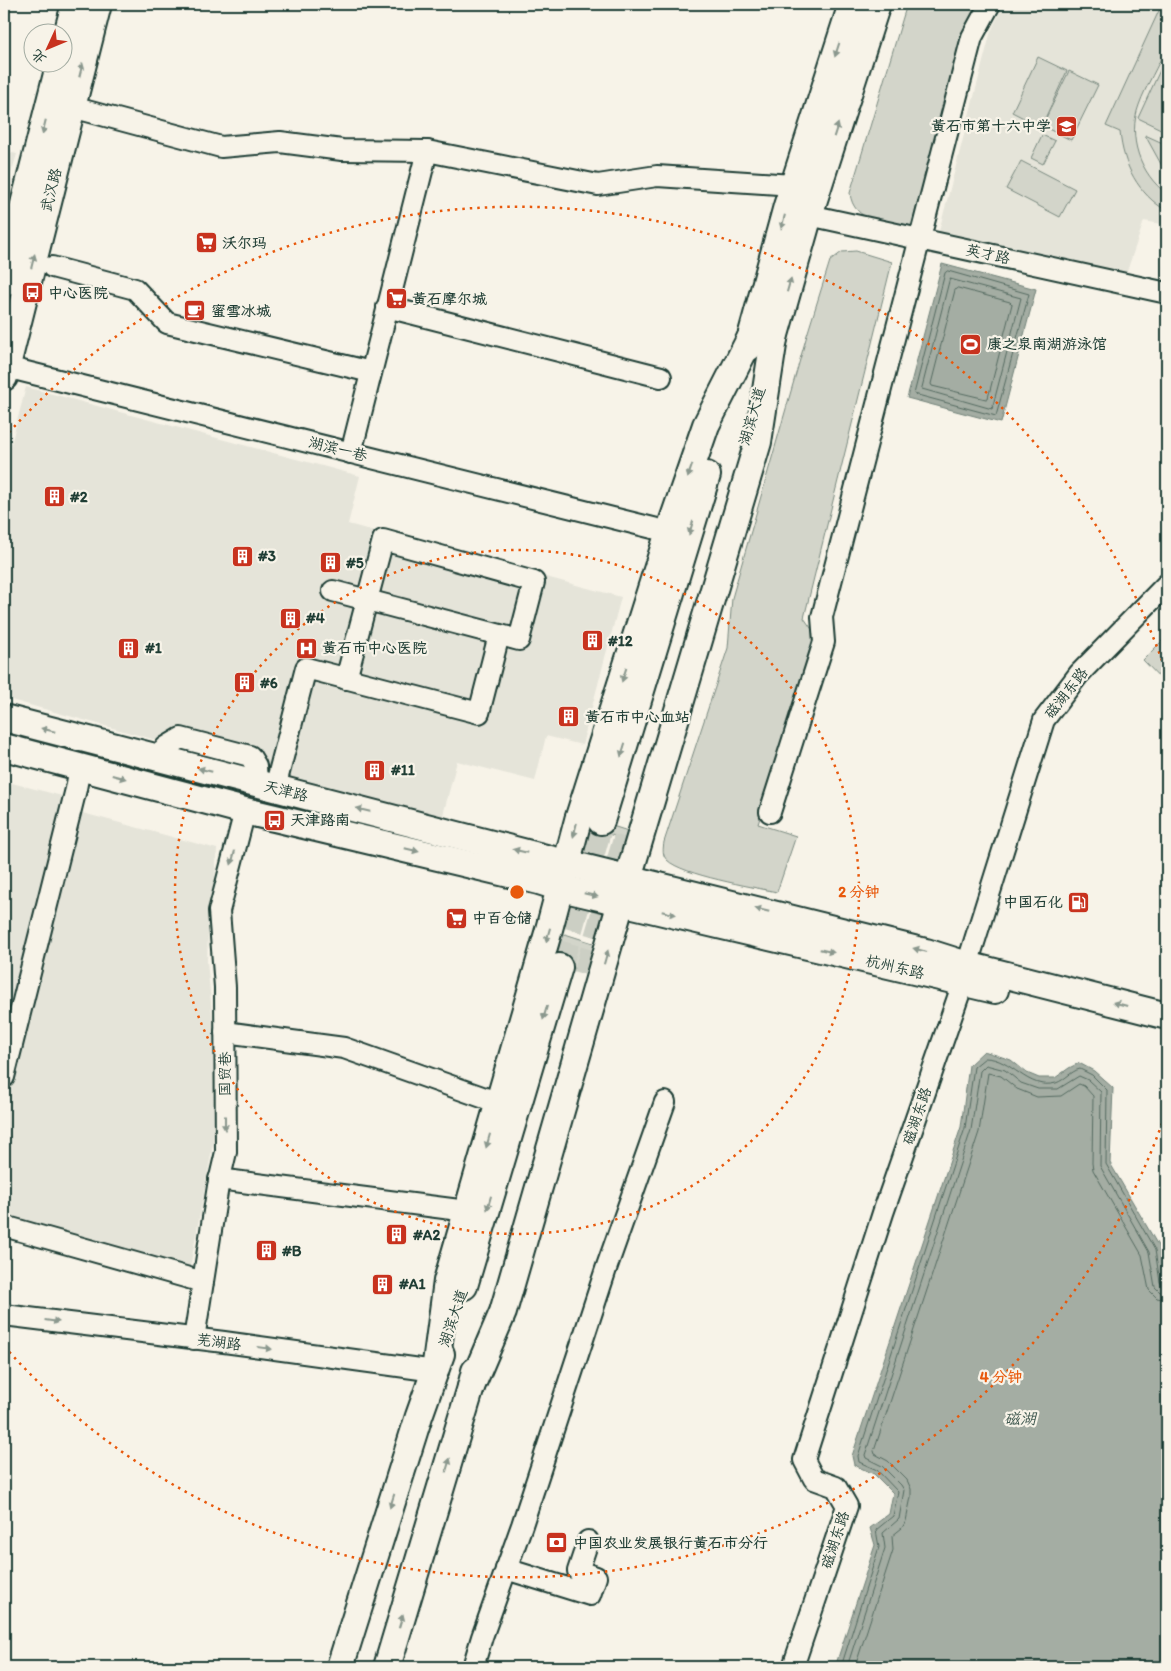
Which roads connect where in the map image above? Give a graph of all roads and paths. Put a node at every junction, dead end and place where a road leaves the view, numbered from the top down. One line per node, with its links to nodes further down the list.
1 (74, 4): 6 (main road)
2 (98, 4): 8 (main road, 武汉路, one-way to 2)
3 (852, 4): 10 (main road, 湖滨大道, one-way to 10)
4 (878, 4): 11 (main road, 湖滨大道, one-way to 4)
5 (990, 4): 12 (street)
6 (70, 22)
7 (57, 72): 14 (main road, 武汉路, one-way to 14)
8 (72, 106): 9 (street); 18 (main road, 武汉路, one-way to 8)
9 (427, 151): 10 (street); 16 (street)
10 (793, 185): 17 (main road, 湖滨大道, one-way to 17)
11 (809, 215): 12 (street, 英才路); 17 (main road, 湖滨大道, one-way to 11)
12 (920, 239): 15 (street, 英才路); 33 (street)
13 (52, 267): 19 (street)
14 (4, 283)
15 (1167, 293)
16 (387, 307): 19 (street); 20 (street)
17 (765, 332): 22 (main road, one-way to 22); 34 (main road, 湖滨大道, one-way to 34); 35 (main road, 湖滨大道); 38 (main road)
18 (5, 372): 21 (street, 湖滨一巷)
19 (371, 372): 21 (street)
20 (661, 376)
21 (350, 453): 22 (street, 湖滨一巷)
22 (669, 532): 36 (main road, one-way to 36)
23 (1167, 584): 40 (street, 磁湖东路)
24 (333, 591): 25 (street)
25 (367, 600): 26 (street); 26 (street); 27 (street)
26 (499, 635): 27 (street)
27 (346, 679): 31 (street)
28 (4, 718): 31 (main road, 天津路, one-way to 28)
29 (4, 747): 30 (main road, 天津路)
30 (80, 767): 32 (main road, 天津路, one-way to 32); 45 (street)
31 (266, 786): 36 (main road, 天津路, one-way to 31)
32 (245, 810): 37 (main road, 天津路, one-way to 37); 43 (street, 国贸巷, one-way to 43)
33 (770, 812)
34 (601, 821)
35 (629, 829)
36 (567, 863): 37 (main road); 38 (main road, 天津路)
37 (561, 888): 38 (main road, 天津路, one-way to 38); 47 (main road, one-way to 47)
38 (625, 890): 40 (main road, 杭州东路); 55 (main road, one-way to 38)
39 (559, 966): 54 (main road, 湖滨大道, one-way to 54)
40 (965, 974): 42 (main road, 杭州东路, one-way to 40); 44 (main road, 杭州东路); 61 (street, 磁湖东路)
41 (586, 975): 55 (main road, 湖滨大道)
42 (1167, 1016)
43 (225, 1032): 47 (street); 48 (street, 国贸巷, one-way to 48)
44 (1167, 1035)
45 (4, 1077)
46 (665, 1102): 57 (street)
47 (499, 1103): 49 (main road, one-way to 49)
48 (220, 1179): 49 (street); 51 (street, 国贸巷)
49 (467, 1211): 54 (main road)
50 (4, 1226): 51 (street)
51 (203, 1282): 53 (street, 国贸巷)
52 (4, 1315): 53 (street, 芜湖路, one-way to 53)
53 (194, 1339): 54 (street, 芜湖路, one-way to 54)
54 (434, 1371): 58 (main road, 湖滨大道, one-way to 58)
55 (471, 1387): 59 (main road, 湖滨大道, one-way to 55)
56 (588, 1541): 57 (street)
57 (506, 1569): 60 (street)
58 (340, 1667)
59 (388, 1667)
60 (473, 1667)
61 (793, 1667)

